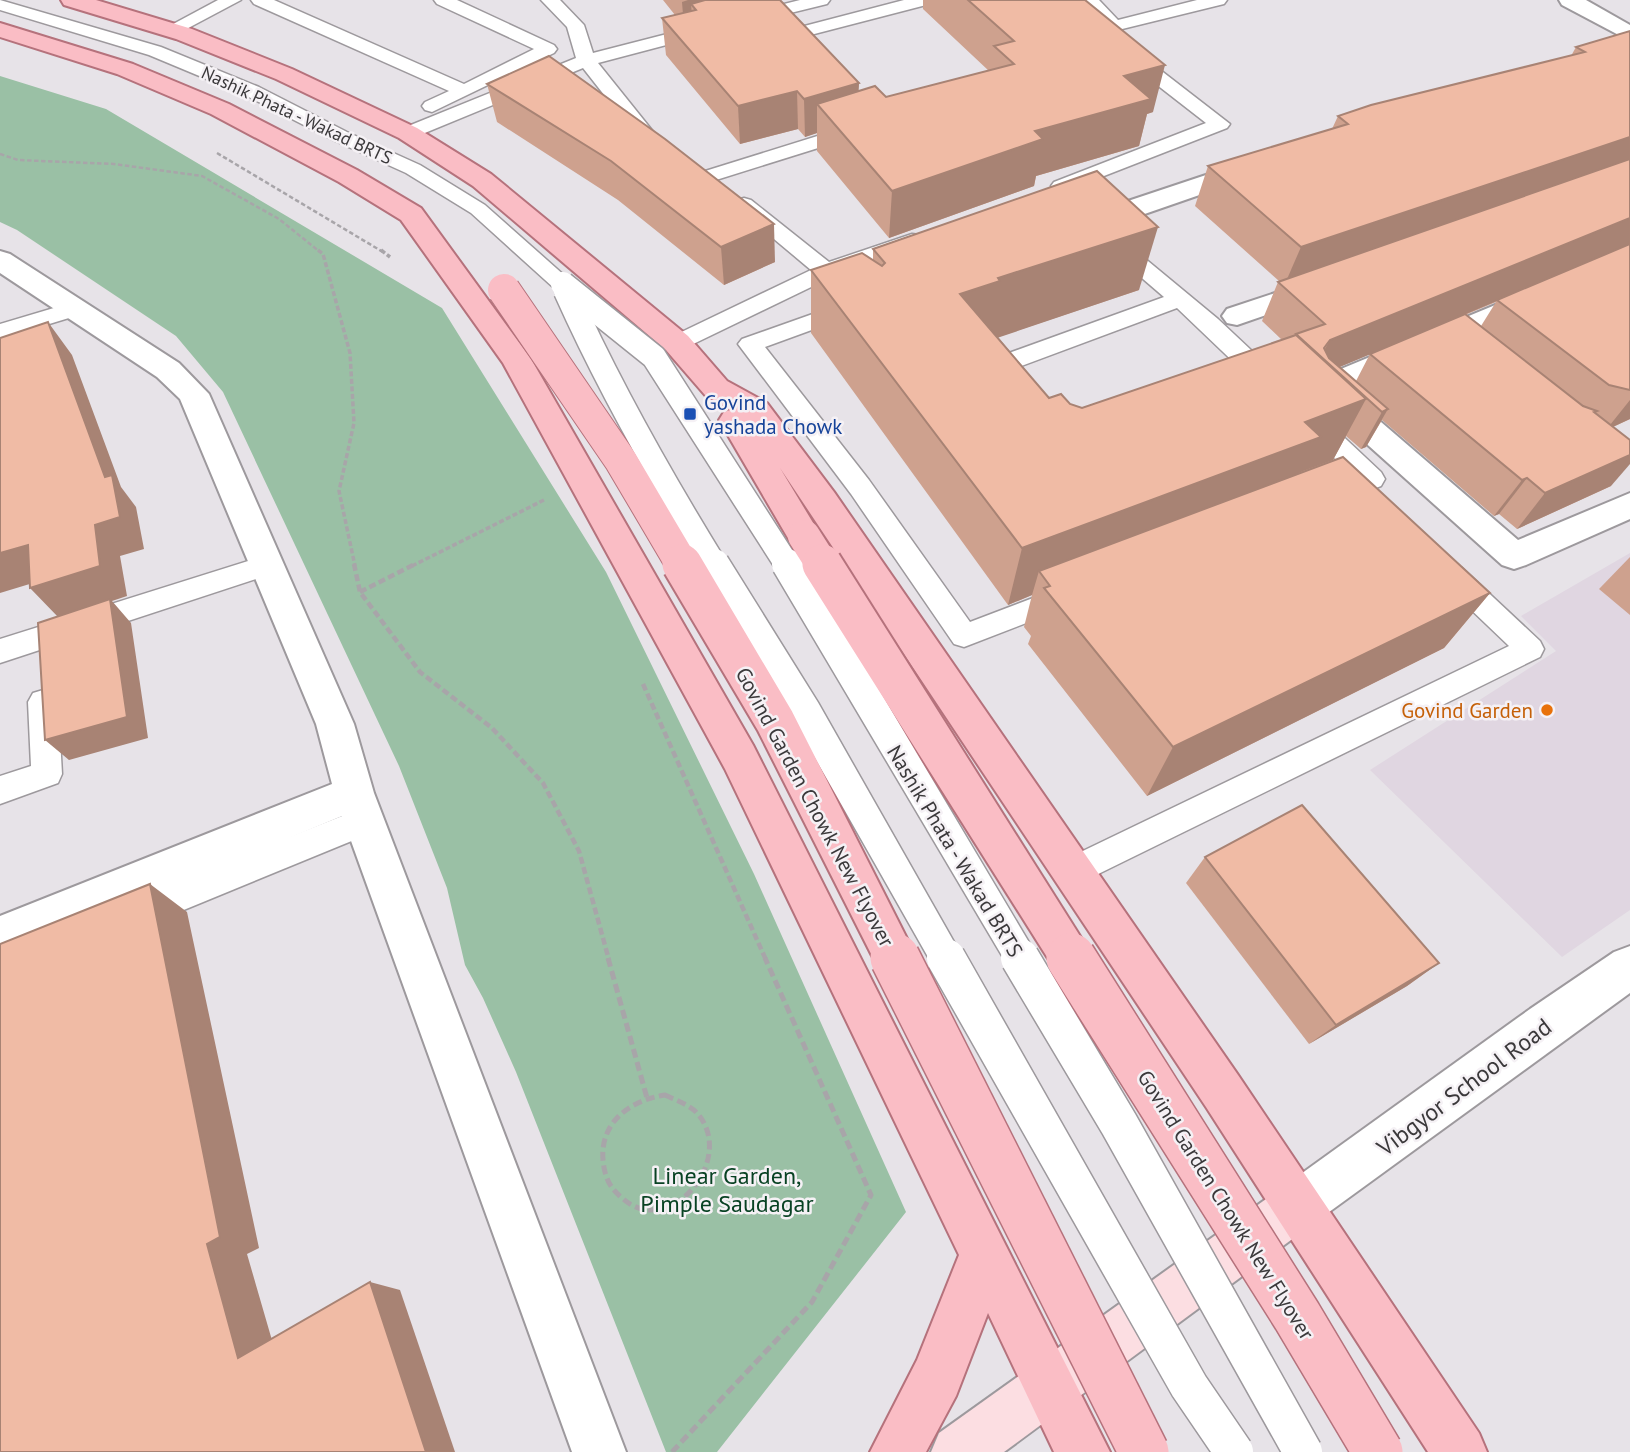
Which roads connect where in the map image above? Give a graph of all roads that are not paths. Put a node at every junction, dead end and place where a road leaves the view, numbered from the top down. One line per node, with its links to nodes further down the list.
1 (72, 0): 16 (main road)
2 (232, 0): 16 (lane)
3 (260, 0): 22 (lane)
4 (443, 0): 22 (lane)
5 (550, 0): 14 (lane)
6 (572, 0): 14 (lane)
7 (821, 0): 12 (lane)
8 (924, 0): 17 (lane)
9 (1218, 0): 13 (lane)
10 (1570, 0): 18 (street)
11 (0, 5): 37 (lane, Nashik Phata - Wakad BRTS)
12 (773, 6): 17 (lane); 21 (lane)
13 (1084, 8): 29 (lane)
14 (575, 25): 21 (lane)
15 (0, 30): 31 (main road)
16 (171, 30): 24 (main road)
17 (796, 34): 20 (lane)
18 (1630, 36): 19 (street)
19 (1604, 46)
20 (813, 54)
21 (586, 60): 24 (lane); 26 (lane)
22 (464, 91): 24 (lane)
23 (866, 114): 28 (lane)
24 (399, 129): 43 (main road)
25 (1279, 159): 30 (street)
26 (666, 160)
27 (688, 168): 28 (lane)
28 (709, 176): 35 (lane)
29 (1041, 194)
30 (1123, 212)
31 (411, 214): 62 (main road); 68 (main road, Govind Garden Chowk New Flyover, bridge)
32 (927, 234): 35 (lane)
33 (1630, 258): 42 (street)
34 (0, 260): 39 (street)
35 (826, 271): 43 (lane)
36 (1342, 279): 40 (street)
37 (563, 284): 69 (lane, Nashik Phata - Wakad BRTS, bridge); 70 (lane, Nashik Phata - Wakad BRTS, bridge)
38 (1180, 299): 45 (lane); 47 (lane); 48 (lane)
39 (74, 309): 41 (lane); 52 (street)
40 (1237, 316)
41 (0, 332)
42 (1446, 336): 44 (street); 49 (street)
43 (677, 343): 50 (main road)
44 (1476, 360)
45 (1272, 384): 46 (lane); 48 (lane)
46 (1246, 393)
47 (1014, 398)
48 (860, 487): 50 (lane)
49 (1630, 505)
50 (813, 518): 57 (main road); 71 (main road, Govind Garden Chowk New Flyover, bridge)
51 (1430, 553): 57 (lane)
52 (267, 565): 54 (lane); 56 (street)
53 (0, 651): 54 (lane)
54 (41, 661): 55 (lane)
55 (0, 790)
56 (359, 807): 58 (lane); 59 (street); 64 (street)
57 (1073, 871): 61 (main road)
58 (102, 928)
59 (0, 937)
60 (1630, 967): 61 (street, Vibgyor School Road)
61 (1297, 1206): 63 (main road); 72 (main road)
62 (984, 1256): 63 (main road); 65 (main road)
63 (1050, 1383): 66 (main road); 67 (main road)
64 (599, 1452)
65 (897, 1452)
66 (958, 1452)
67 (1083, 1452)
68 (1144, 1452)
69 (1234, 1452)
70 (1303, 1452)
71 (1378, 1452)
72 (1460, 1452)

